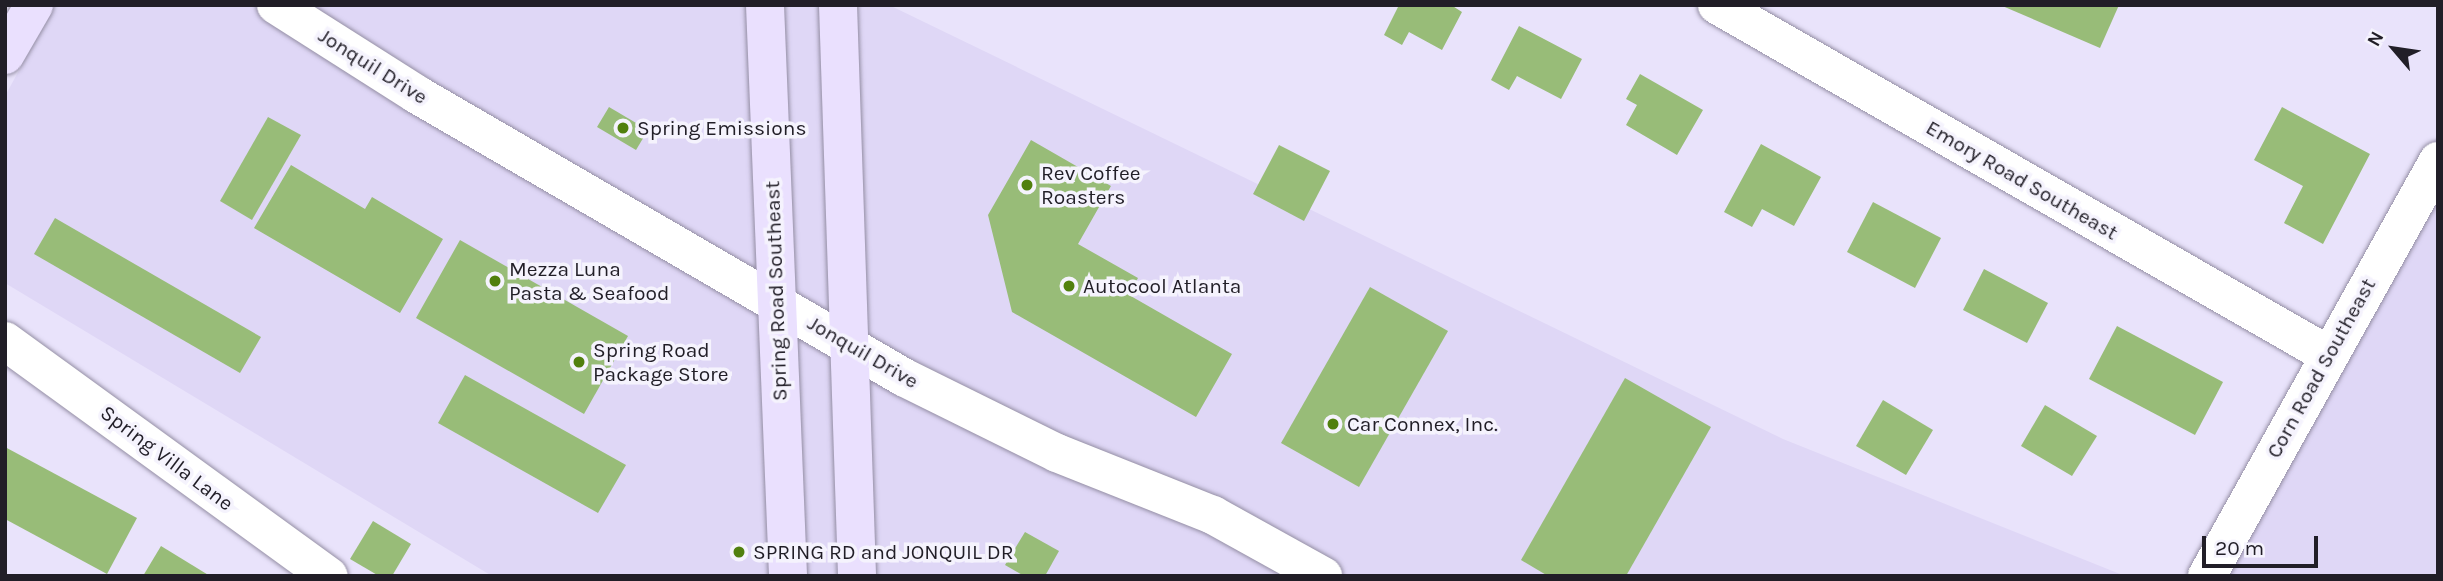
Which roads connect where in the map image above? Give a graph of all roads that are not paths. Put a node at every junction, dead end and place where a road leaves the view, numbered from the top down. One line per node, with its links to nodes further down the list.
1 (34, 5): 6 (main road)
2 (276, 5): 8 (street, Jonquil Drive)
3 (765, 5): 8 (main road, Spring Road Southeast)
4 (838, 5): 10 (main road)
5 (1717, 5): 11 (street, Emory Road Southeast)
6 (5, 55)
7 (2438, 161): 11 (street, Corn Road Southeast)
8 (776, 300): 10 (street, Jonquil Drive); 13 (main road, Spring Road Southeast)
9 (5, 341): 12 (street, Spring Villa Lane)
10 (852, 346): 14 (main road); 15 (street, Jonquil Drive)
11 (2327, 354): 16 (street, Corn Road Southeast)
12 (329, 576)
13 (788, 576)
14 (857, 576)
15 (1324, 576)
16 (2207, 576)

